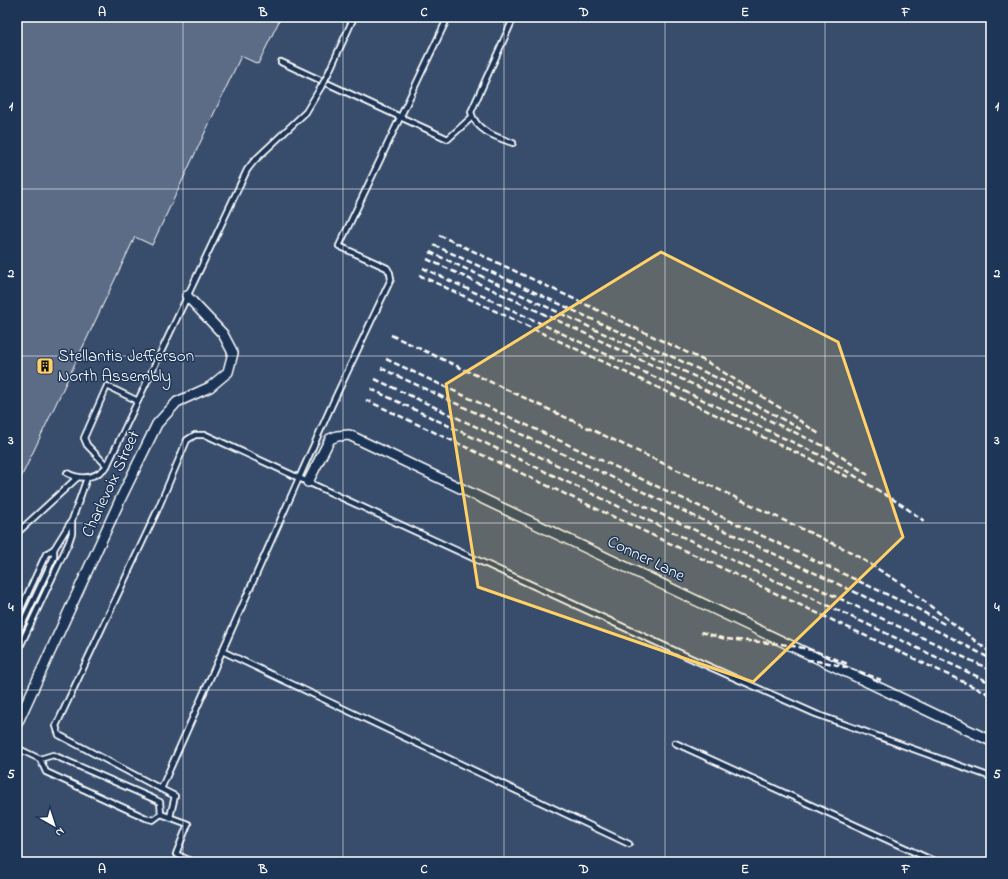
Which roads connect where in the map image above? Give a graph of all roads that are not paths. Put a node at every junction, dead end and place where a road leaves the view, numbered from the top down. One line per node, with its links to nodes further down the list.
1 (354, 17): 8 (lane, bridge)
2 (448, 17): 5 (lane)
3 (514, 17): 6 (lane)
4 (281, 62): 5 (lane)
5 (400, 117): 6 (lane); 14 (lane)
6 (472, 117): 7 (lane)
7 (513, 143)
8 (187, 296): 9 (lane); 23 (street, Charlevoix Street)
9 (138, 401): 10 (lane); 10 (lane)
10 (107, 466): 13 (lane)
11 (67, 473): 12 (lane)
12 (78, 477): 13 (lane); 17 (lane)
13 (87, 478): 16 (lane)
14 (299, 478): 15 (lane); 21 (lane); 29 (lane)
15 (308, 482): 24 (street, Conner Lane); 28 (lane)
16 (72, 520): 18 (lane); 22 (lane)
17 (17, 533)
18 (54, 549): 19 (lane); 20 (lane)
19 (17, 617)
20 (17, 635)
21 (222, 651): 29 (lane); 32 (lane)
22 (17, 653)
23 (17, 724)
24 (991, 741)
25 (675, 742): 34 (lane)
26 (17, 748): 27 (lane)
27 (40, 759): 30 (lane); 30 (lane)
28 (991, 777)
29 (161, 789): 31 (lane)
30 (161, 814): 31 (lane)
31 (170, 817): 33 (lane)
32 (629, 844)
33 (193, 862)
34 (936, 862)

